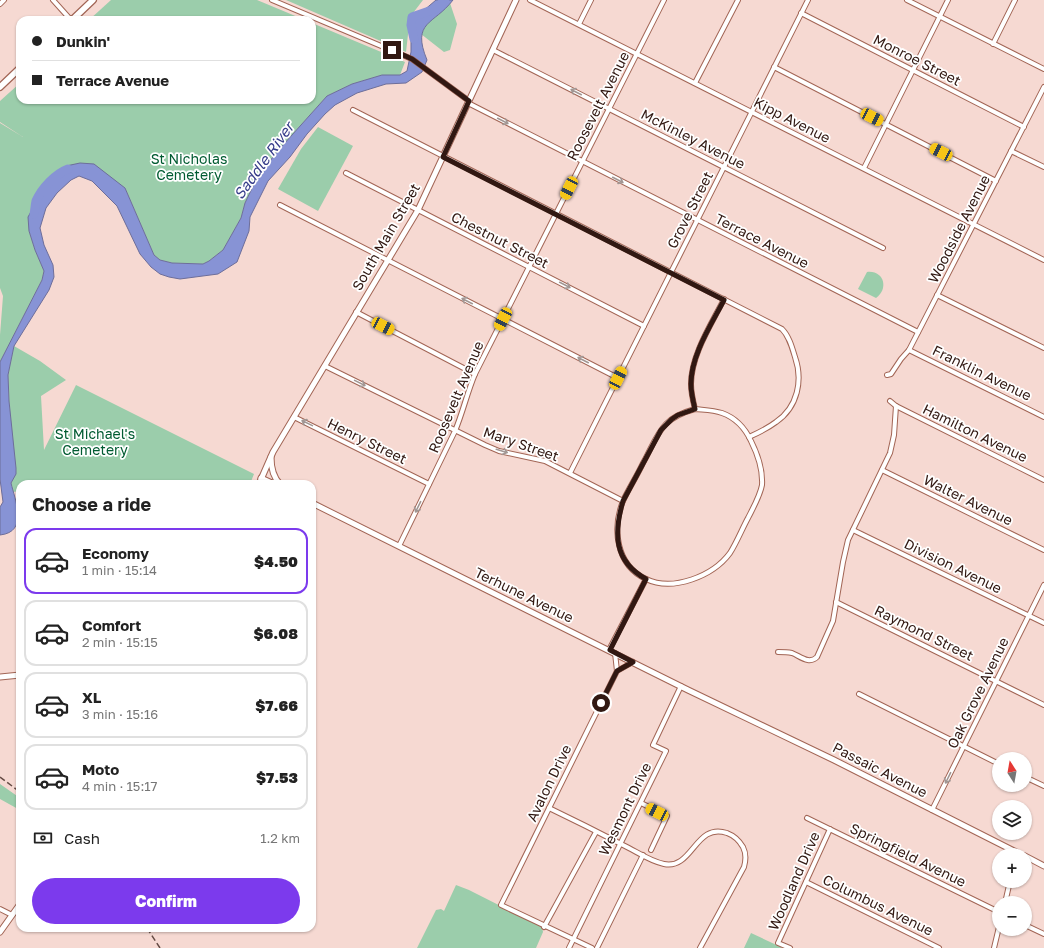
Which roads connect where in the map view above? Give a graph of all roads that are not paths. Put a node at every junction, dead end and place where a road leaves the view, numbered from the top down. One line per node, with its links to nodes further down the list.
1 (4, 0): 14 (street)
2 (53, 0): 16 (street)
3 (93, 0): 17 (main road)
4 (272, 0): 18 (street, Terrace Avenue)
5 (516, 0): 23 (street, South Main Street)
6 (530, 0): 21 (street, Kipp Avenue)
7 (591, 0): 21 (street)
8 (664, 0): 24 (street, Roosevelt Avenue)
9 (738, 0): 29 (street)
10 (808, 0): 15 (street, Grove Street)
11 (906, 0): 19 (street)
12 (948, 0): 19 (street)
13 (1015, 0): 22 (street)
14 (0, 4)
15 (801, 13): 25 (street, Grove Street); 27 (street, Monroe Street)
16 (68, 16)
17 (76, 16)
18 (310, 16)
19 (940, 17): 22 (street); 27 (street)
20 (316, 18): 32 (street, Terrace Avenue)
21 (579, 24): 24 (street, Kipp Avenue)
22 (993, 44): 26 (street)
23 (493, 50): 32 (street, South Main Street); 33 (street, McKinley Avenue, one-way to 23)
24 (637, 54): 29 (street, Kipp Avenue); 33 (street, Roosevelt Avenue)
25 (774, 67): 35 (street, Grove Street); 36 (street)
26 (1044, 69)
27 (913, 70): 36 (street); 37 (street, Monroe Street)
28 (16, 72): 30 (main road)
29 (695, 83): 35 (street, Kipp Avenue)
30 (0, 87)
31 (1044, 87): 37 (street, Woodside Avenue)
32 (468, 102): 39 (street, South Main Street); 40 (street, Terrace Avenue, one-way to 40)
33 (609, 109): 40 (street, Roosevelt Avenue); 41 (street, McKinley Avenue)
34 (353, 110): 39 (street)
35 (751, 112): 41 (street, Grove Street); 43 (street, Kipp Avenue)
36 (885, 124): 43 (street); 45 (street)
37 (1024, 127): 38 (street, Woodside Avenue)
38 (1011, 151): 42 (street); 45 (street, Woodside Avenue)
39 (443, 157): 47 (street, South Main Street); 48 (street)
40 (582, 162): 48 (street, Roosevelt Avenue); 49 (street, Terrace Avenue, one-way to 49)
41 (724, 167): 49 (street, Grove Street); 51 (street, McKinley Avenue)
42 (1044, 167)
43 (864, 168): 50 (street, Kipp Avenue)
44 (346, 173): 47 (street, Chestnut Street)
45 (996, 181): 50 (street, Woodside Avenue)
46 (280, 205): 53 (street)
47 (418, 210): 53 (street, South Main Street); 54 (street, Chestnut Street)
48 (556, 214): 54 (street, Roosevelt Avenue); 55 (street)
49 (697, 220): 55 (street, Grove Street); 61 (street, Terrace Avenue)
50 (974, 224): 52 (street, Kipp Avenue); 56 (street, Woodside Avenue)
51 (883, 248)
52 (1044, 260)
53 (388, 261): 58 (street, South Main Street); 59 (street, one-way to 53)
54 (529, 267): 59 (street, Roosevelt Avenue); 60 (street, Chestnut Street, one-way to 60)
55 (671, 272): 57 (street); 60 (street, Grove Street)
56 (937, 295): 61 (street, Woodside Avenue); 62 (street)
57 (724, 300): 70 (street); 74 (street)
58 (356, 312): 64 (street, South Main Street); 65 (street)
59 (503, 319): 65 (street, Roosevelt Avenue); 67 (street, one-way to 59)
60 (644, 326): 67 (street, Grove Street)
61 (918, 332): 63 (street, Woodside Avenue)
62 (1044, 348)
63 (909, 350): 66 (street, Woodside Avenue); 72 (street, Franklin Avenue)
64 (325, 366): 71 (street, South Main Street); 73 (street, Mary Street, one-way to 73)
65 (475, 374): 73 (street, Roosevelt Avenue)
66 (887, 375)
67 (618, 378): 77 (street, Grove Street)
68 (890, 401): 69 (street)
69 (896, 406): 76 (street); 81 (street, Hamilton Avenue)
70 (695, 409): 74 (street); 83 (street)
71 (294, 417): 75 (street, South Main Street); 82 (street, Henry Street, one-way to 71)
72 (1044, 417)
73 (455, 431): 77 (street, Mary Street, one-way to 77); 82 (street, Roosevelt Avenue)
74 (749, 437): 88 (street)
75 (271, 456): 78 (street, South Main Street); 80 (street)
76 (882, 470): 85 (street); 87 (street, Walter Avenue)
77 (570, 473): 83 (street, Mary Street)
78 (261, 478): 79 (street)
79 (265, 480)
80 (276, 480)
81 (1044, 480)
82 (429, 484): 86 (street, Roosevelt Avenue, one-way to 86)
83 (623, 501): 88 (street)
84 (316, 505): 86 (street, Terhune Avenue)
85 (853, 530): 90 (street); 91 (street, Division Avenue)
86 (399, 546): 93 (street, Terhune Avenue)
87 (1044, 550)
88 (646, 579): 93 (street)
89 (1044, 585): 91 (street, Oak Grove Avenue)
90 (836, 602): 94 (street); 99 (street, Raymond Street)
91 (1029, 616): 92 (street, Division Avenue); 99 (street, Oak Grove Avenue)
92 (1044, 623)
93 (612, 652): 95 (street, Terhune Avenue); 96 (street)
94 (778, 652)
95 (633, 662): 96 (street); 100 (street, Terhune Avenue)
96 (617, 671): 109 (street, Avalon Drive)
97 (16, 675): 98 (street)
98 (0, 677)
99 (996, 681): 102 (street, Raymond Street); 104 (street, Oak Grove Avenue)
100 (681, 686): 103 (street, Terhune Avenue); 108 (street, Wesmont Drive)
101 (859, 694): 104 (street)
102 (1044, 705)
103 (726, 708): 110 (street, Passaic Avenue)
104 (964, 746): 105 (street); 110 (street, Oak Grove Avenue, one-way to 110)
105 (992, 760)
106 (1032, 780): 107 (street)
107 (1044, 786)
108 (641, 803): 114 (street, Wesmont Drive); 116 (street)
109 (549, 808): 113 (street); 125 (street, Avalon Drive)
110 (932, 810): 115 (street, Passaic Avenue)
111 (807, 818): 112 (street, Springfield Avenue)
112 (830, 829): 120 (street, Woodland Drive); 122 (street, Springfield Avenue)
113 (596, 832): 114 (street); 125 (street)
114 (621, 844): 117 (street); 130 (street, Wesmont Drive)
115 (1006, 848)
116 (651, 850)
117 (643, 855): 133 (street); 134 (street)
118 (1032, 860): 119 (street, Passaic Avenue)
119 (1044, 866)
120 (806, 882): 135 (street, Woodland Drive); 136 (street, Columbus Avenue)
121 (0, 909): 124 (street)
122 (992, 909)
123 (16, 910): 124 (street)
124 (12, 915): 127 (street)
125 (544, 927): 130 (street)
126 (1032, 928): 128 (street)
127 (0, 932)
128 (1044, 934)
129 (997, 936): 137 (street)
130 (574, 939): 131 (street, Wesmont Drive); 132 (street)
131 (569, 948)
132 (592, 948)
133 (597, 948)
134 (700, 948)
135 (790, 948)
136 (939, 948)
137 (994, 948)

